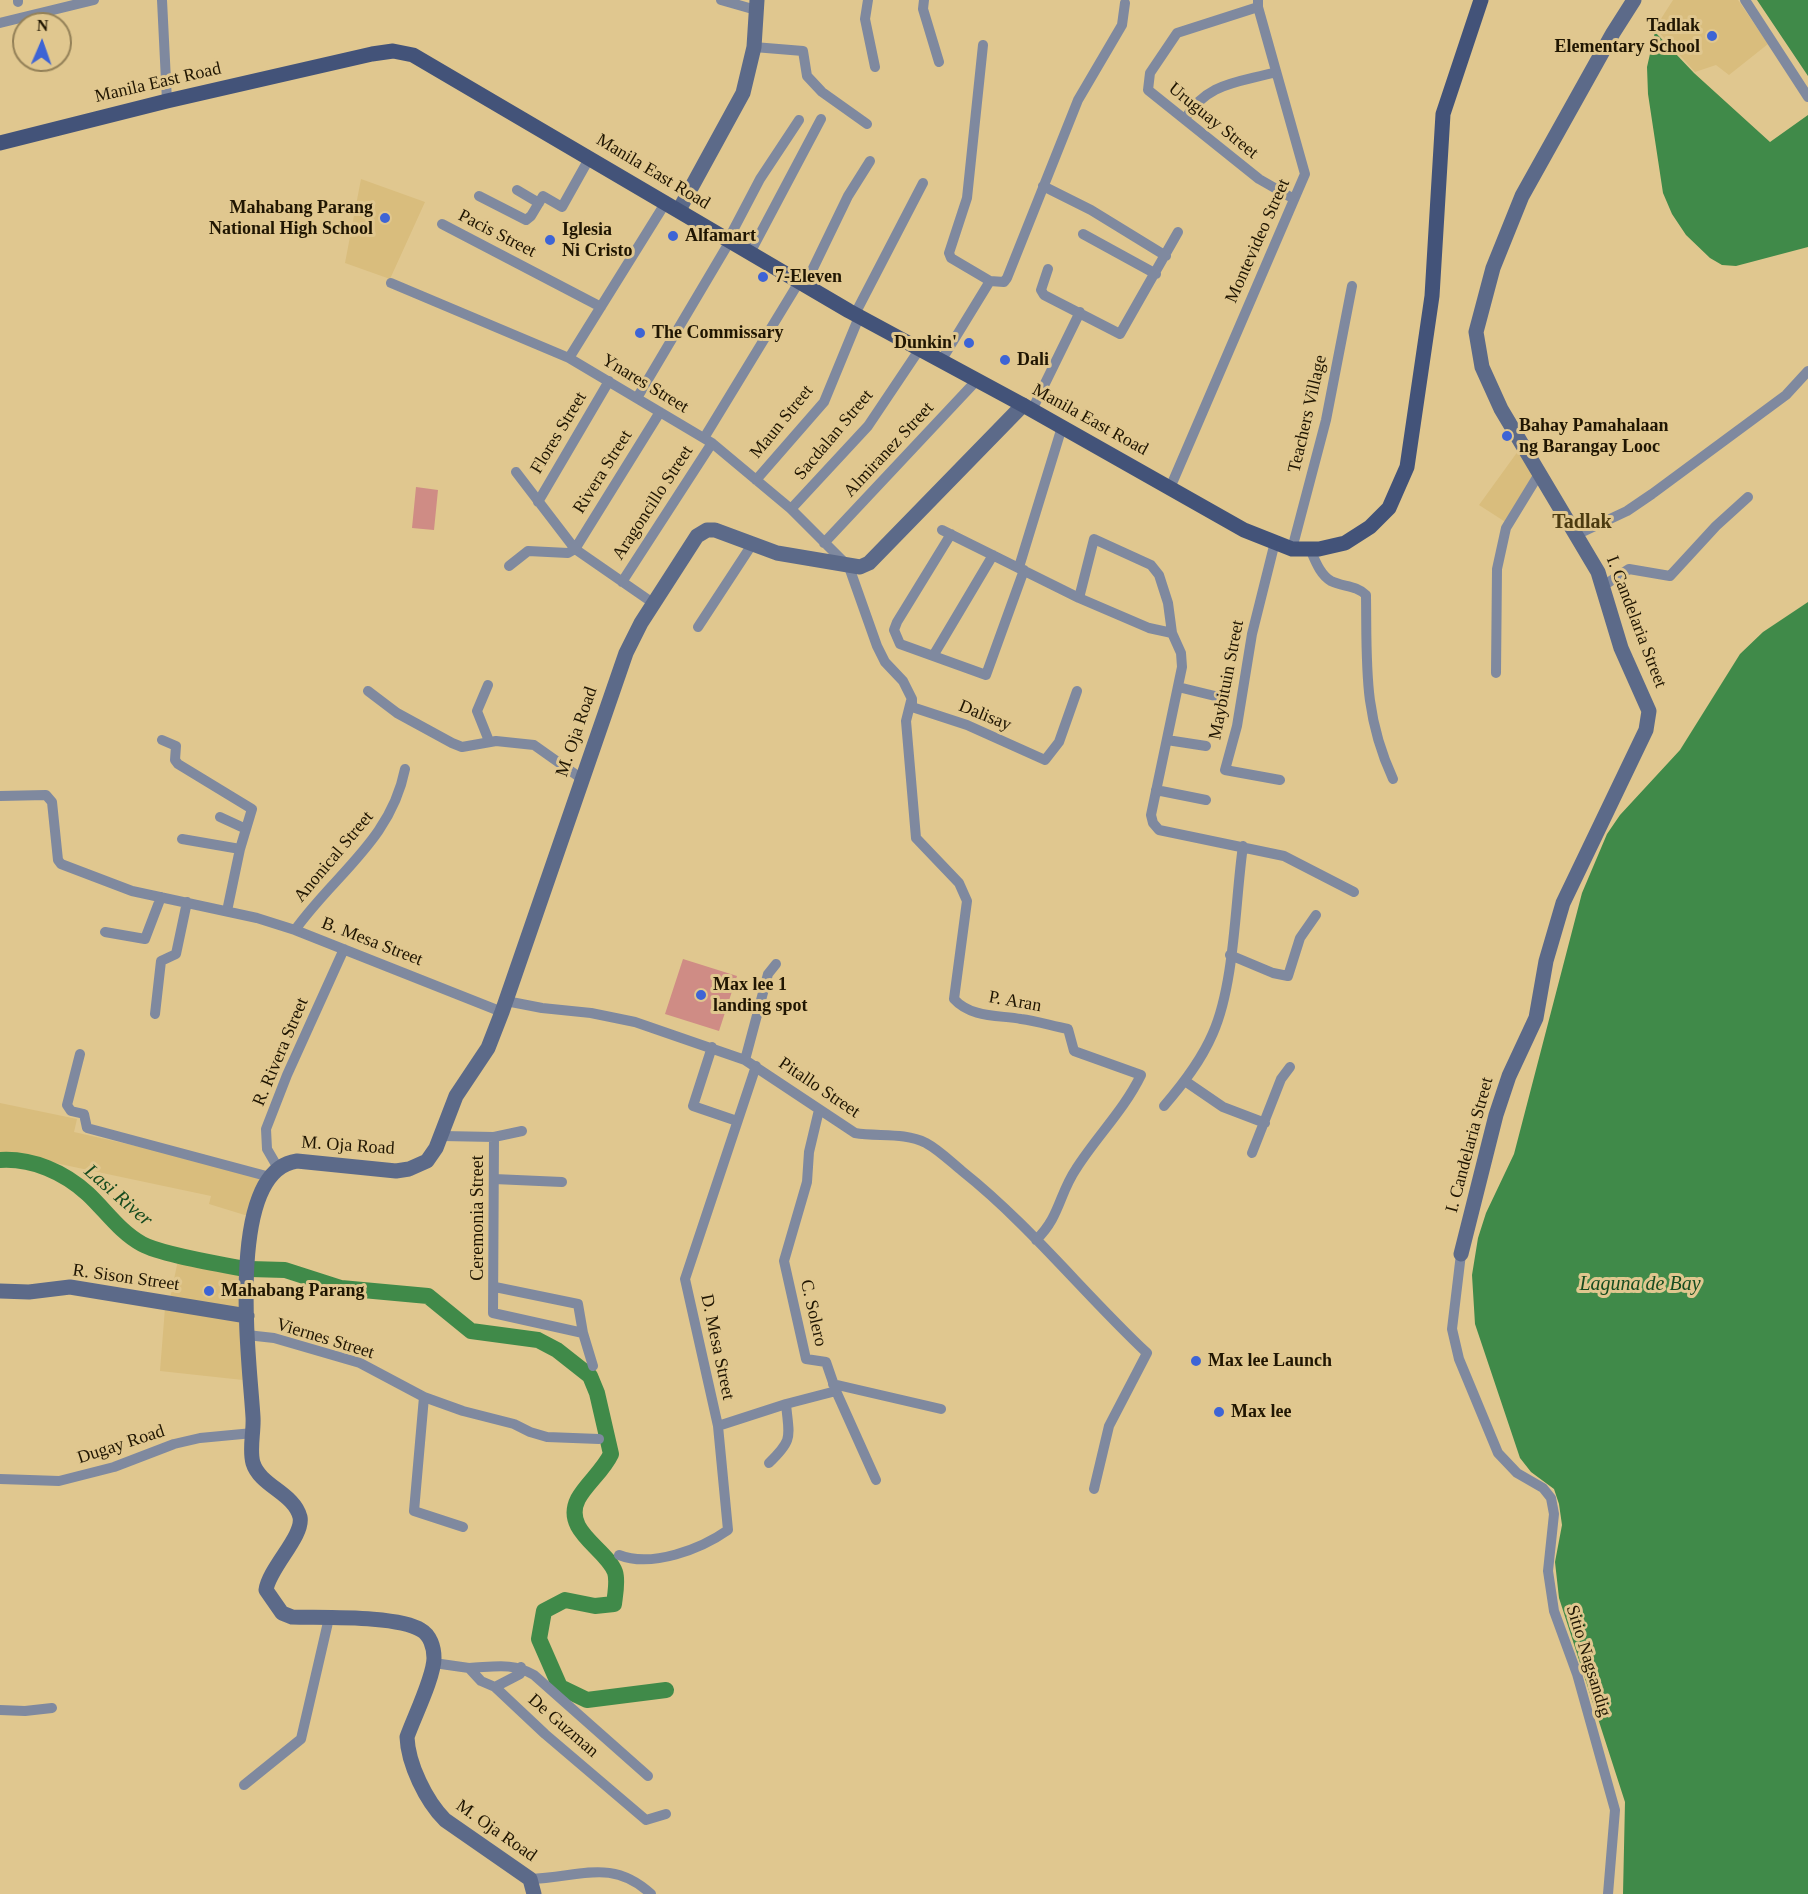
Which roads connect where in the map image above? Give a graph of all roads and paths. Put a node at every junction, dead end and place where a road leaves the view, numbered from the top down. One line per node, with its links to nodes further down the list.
1 (94, 0): 13 (street)
2 (175, 0): 9 (street)
3 (721, 0): 12 (street)
4 (868, 0): 17 (street)
5 (924, 0): 16 (street)
6 (1481, 0): 74 (main road, Manila East Road)
7 (1634, 0): 62 (street, I. Candelaria Street)
8 (1745, 0): 19 (street)
9 (162, 2): 20 (street)
10 (1125, 3): 29 (street)
11 (1258, 4): 18 (street, Montevideo Street); 22 (street, Uruguay Street)
12 (756, 5): 15 (street)
13 (0, 23)
14 (982, 45): 43 (street)
15 (754, 47): 24 (street); 34 (street)
16 (939, 63)
17 (875, 67)
18 (1276, 72): 22 (street); 32 (street, Montevideo Street)
19 (1808, 97)
20 (167, 101): 25 (main road, Manila East Road); 26 (main road, Manila East Road)
21 (821, 119): 39 (street)
22 (1185, 119): 32 (street, Uruguay Street)
23 (799, 120): 38 (street)
24 (867, 124)
25 (0, 143)
26 (590, 157): 33 (street); 34 (main road, Manila East Road)
27 (870, 161): 45 (street, Aragoncillo Street)
28 (923, 183): 49 (street, Maun Street)
29 (1043, 186): 40 (street); 43 (street)
30 (517, 190): 33 (street)
31 (479, 196): 33 (street)
32 (1294, 199): 64 (street, Montevideo Street)
33 (541, 200)
34 (672, 206): 38 (main road, Manila East Road); 47 (street)
35 (442, 224): 47 (street, Pacis Street)
36 (1178, 232): 40 (street)
37 (1083, 234): 42 (street)
38 (729, 240): 39 (main road, Manila East Road); 56 (street)
39 (750, 253): 45 (main road, Manila East Road)
40 (1166, 256): 42 (street)
41 (1048, 269): 48 (street)
42 (1156, 274): 48 (street)
43 (990, 281): 52 (street)
44 (391, 283): 51 (street, Ynares Street)
45 (802, 284): 49 (main road, Manila East Road); 60 (street, Aragoncillo Street)
46 (1352, 286): 73 (street, Teachers Village)
47 (601, 306): 51 (street)
48 (1080, 312): 57 (street)
49 (857, 315): 50 (main road, Manila East Road); 63 (street, Maun Street)
50 (919, 350): 52 (main road, Manila East Road); 67 (street, Sacdalan Street)
51 (569, 358): 55 (street, Ynares Street)
52 (941, 361): 54 (main road, Manila East Road)
53 (1808, 371): 68 (street)
54 (977, 380): 57 (main road, Manila East Road); 71 (street, Almiranez Street)
55 (609, 381): 56 (street, Ynares Street); 66 (street, Flores Street)
56 (638, 398): 58 (street, Ynares Street)
57 (1028, 407): 59 (main road, Manila East Road); 77 (street)
58 (660, 412): 60 (street, Ynares Street); 72 (street, Rivera Street)
59 (1062, 427): 64 (main road, Manila East Road); 78 (street)
60 (708, 440): 63 (street, Ynares Street); 79 (street, Aragoncillo Street)
61 (516, 472): 66 (street)
62 (1539, 474): 68 (street, I. Candelaria Street); 86 (street)
63 (756, 480): 67 (street, Ynares Street)
64 (1170, 488): 69 (main road, Manila East Road)
65 (1748, 497): 80 (street)
66 (538, 502): 72 (street)
67 (791, 509): 71 (street, Ynares Street)
68 (1578, 534): 80 (street, I. Candelaria Street)
69 (1275, 542): 73 (main road, Manila East Road); 100 (street, Maybituin Street)
70 (753, 543): 77 (street, M. Oja Road); 82 (street, M. Oja Road); 83 (street)
71 (824, 543): 77 (street, Ynares Street)
72 (575, 549): 76 (street); 79 (street)
73 (1292, 549): 74 (main road, Manila East Road)
74 (1310, 549): 98 (street)
75 (993, 555): 78 (street); 85 (street); 85 (street)
76 (509, 567)
77 (849, 567): 92 (street)
78 (1022, 568): 81 (street); 85 (street)
79 (622, 582): 82 (street)
80 (1603, 586): 139 (street, I. Candelaria Street)
81 (1079, 598): 84 (street); 84 (street)
82 (654, 603): 99 (street, M. Oja Road)
83 (698, 627)
84 (1172, 633): 88 (street)
85 (933, 656)
86 (1496, 673)
87 (488, 685): 95 (street)
88 (1178, 687): 91 (street); 94 (street)
89 (368, 691): 95 (street)
90 (1077, 691): 92 (street, Dalisay)
91 (1215, 696)
92 (912, 703): 138 (street, P. Aran)
93 (162, 740): 105 (street)
94 (1167, 740): 96 (street); 101 (street)
95 (489, 741): 99 (street)
96 (1206, 746)
97 (405, 769): 114 (street, Anonical Street)
98 (1393, 778)
99 (582, 779): 119 (street, M. Oja Road)
100 (1280, 780)
101 (1156, 790): 103 (street); 107 (street)
102 (0, 796): 110 (street, B. Mesa Street)
103 (1206, 800)
104 (220, 816): 105 (street)
105 (246, 829): 108 (street)
106 (182, 838): 108 (street)
107 (1243, 846): 109 (street); 117 (street)
108 (240, 849): 112 (street)
109 (1354, 892)
110 (161, 897): 111 (street, B. Mesa Street); 115 (street)
111 (187, 903): 112 (street, B. Mesa Street); 120 (street)
112 (227, 911): 114 (street, B. Mesa Street)
113 (1316, 915): 117 (street)
114 (295, 930): 116 (street, B. Mesa Street)
115 (105, 932)
116 (344, 949): 119 (street, B. Mesa Street); 135 (street, R. Rivera Street)
117 (1230, 955): 126 (street)
118 (776, 964): 123 (street)
119 (504, 1006): 121 (street, Pitallo Street); 132 (street, M. Oja Road)
120 (155, 1014)
121 (712, 1047): 123 (street, Pitallo Street); 129 (street)
122 (80, 1054): 135 (street)
123 (745, 1060): 124 (street, Pitallo Street)
124 (756, 1066): 128 (street, Pitallo Street); 129 (street, D. Mesa Street)
125 (1290, 1067): 130 (street)
126 (1185, 1081): 127 (street); 130 (street)
127 (1164, 1106)
128 (819, 1110): 138 (street, Pitallo Street); 146 (street, C. Solero)
129 (737, 1120): 150 (street, D. Mesa Street)
130 (1265, 1122): 134 (street)
131 (522, 1131): 133 (street)
132 (443, 1136): 133 (street, Ceremonia Street); 135 (street, M. Oja Road)
133 (494, 1137): 136 (street, Ceremonia Street)
134 (1252, 1153)
135 (274, 1172): 142 (street)
136 (494, 1179): 137 (street); 140 (street, Ceremonia Street)
137 (562, 1182)
138 (1036, 1240): 156 (street, Pitallo Street)
139 (1461, 1254): 171 (street, Sitio Nagsandig)
140 (495, 1287): 143 (street); 143 (street, Ceremonia Street)
141 (0, 1291): 142 (street, R. Sison Street)
142 (247, 1316): 144 (street)
143 (583, 1333): 145 (street)
144 (247, 1335): 147 (street, Viernes Street); 151 (street)
145 (593, 1366)
146 (835, 1387): 148 (street); 149 (street); 155 (street)
147 (424, 1397): 152 (street, Viernes Street); 157 (street)
148 (786, 1404): 150 (street); 153 (street)
149 (941, 1409)
150 (718, 1426): 158 (street, D. Mesa Street)
151 (253, 1433): 154 (street, Dugay Road); 159 (street)
152 (599, 1439)
153 (769, 1463)
154 (0, 1479)
155 (876, 1480)
156 (1094, 1489)
157 (464, 1527)
158 (619, 1555)
159 (329, 1618): 160 (street); 167 (street)
160 (434, 1663): 162 (street); 169 (street, M. Oja Road)
161 (521, 1667): 162 (street); 163 (street); 166 (street)
162 (470, 1668): 163 (street, De Guzman)
163 (495, 1687): 168 (street, De Guzman)
164 (52, 1708): 165 (street)
165 (0, 1710)
166 (648, 1776)
167 (244, 1785)
168 (666, 1814)
169 (532, 1887): 170 (street)
170 (651, 1894)
171 (1608, 1894)

